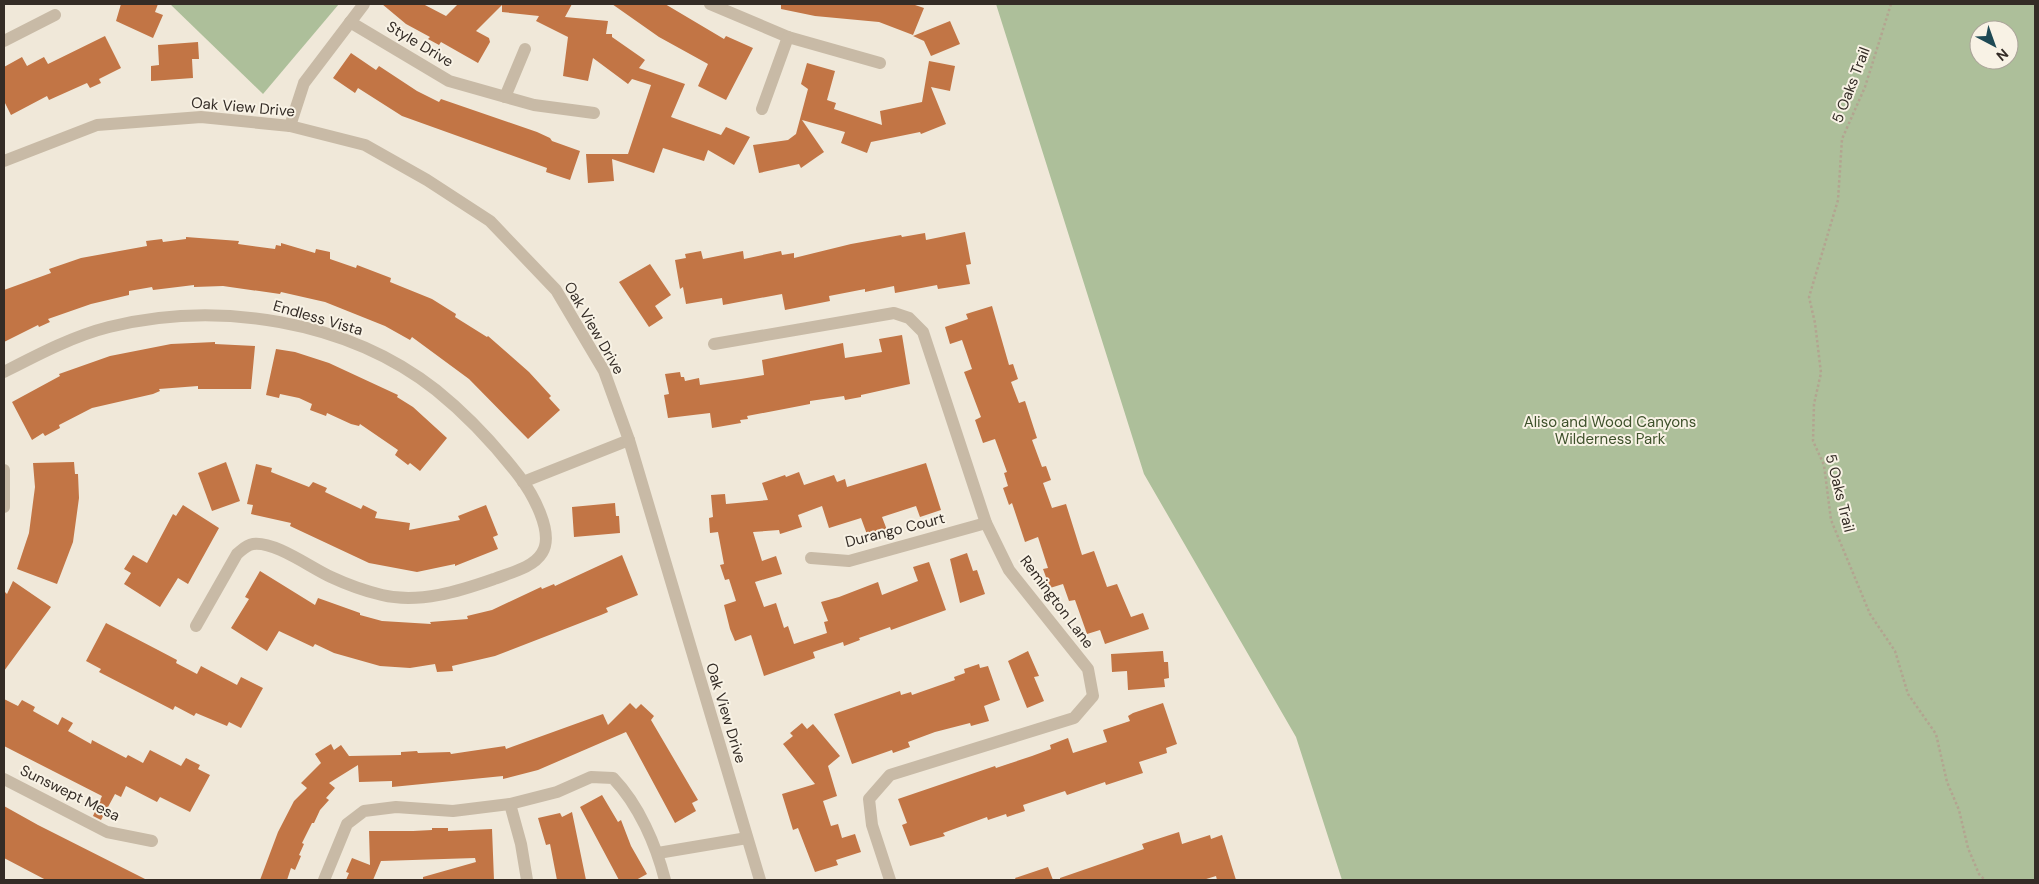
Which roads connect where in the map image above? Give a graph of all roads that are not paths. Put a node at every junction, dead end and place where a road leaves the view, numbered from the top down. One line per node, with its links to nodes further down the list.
1 (364, 4): 4 (street)
2 (710, 4): 5 (street)
3 (55, 15): 6 (street)
4 (350, 22): 9 (street, Style Drive); 12 (street)
5 (788, 37): 8 (street); 10 (street)
6 (4, 41)
7 (525, 49): 9 (street)
8 (880, 64)
9 (505, 97): 11 (street, Style Drive)
10 (762, 109)
11 (594, 113)
12 (290, 126): 13 (street, Oak View Drive); 16 (street, Oak View Drive)
13 (4, 161)
14 (714, 344): 20 (street, Remington Lane)
15 (4, 372): 18 (street, Endless Vista)
16 (628, 440): 18 (street); 25 (street, Oak View Drive)
17 (4, 470): 19 (street)
18 (523, 482): 22 (street, Endless Vista)
19 (4, 507)
20 (986, 523): 21 (street, Durango Court); 32 (street, Remington Lane)
21 (811, 558)
22 (196, 626)
23 (4, 779): 26 (street, Sunswept Mesa)
24 (510, 804): 27 (street); 28 (street); 29 (street)
25 (747, 838): 27 (street); 31 (street, Oak View Drive)
26 (152, 841)
27 (658, 853): 30 (street)
28 (324, 880)
29 (527, 880)
30 (665, 880)
31 (760, 880)
32 (890, 880)

